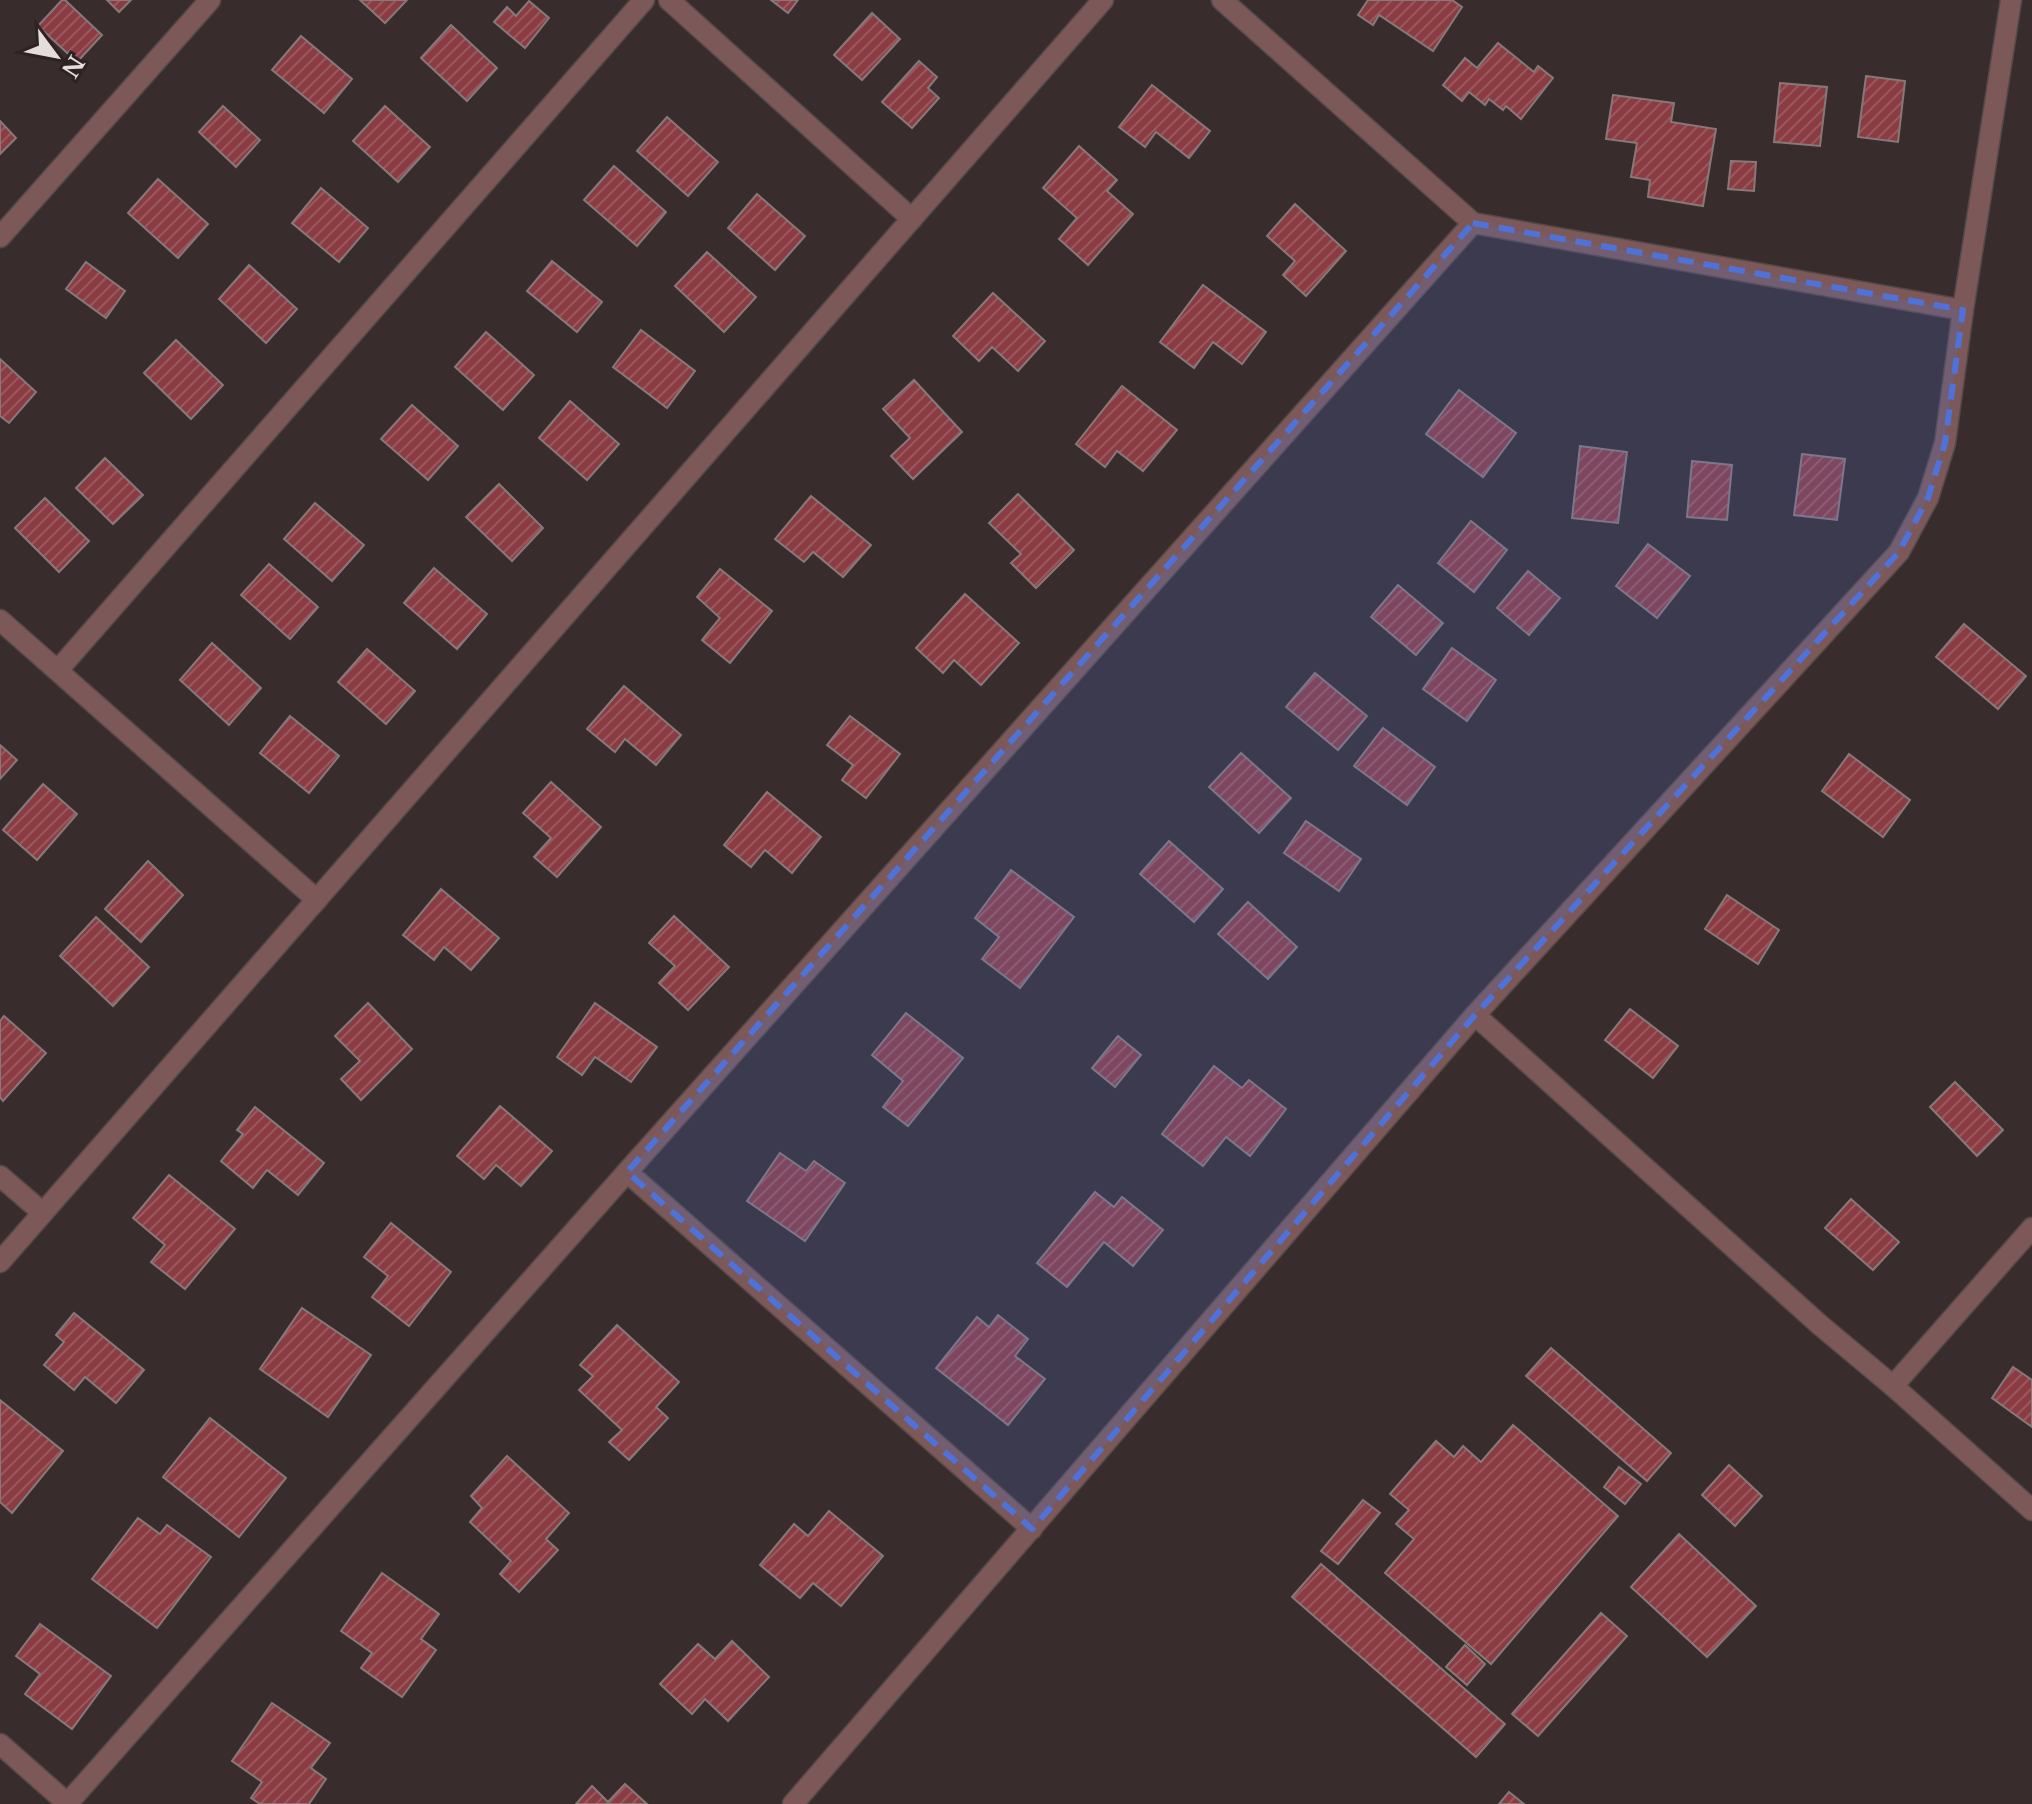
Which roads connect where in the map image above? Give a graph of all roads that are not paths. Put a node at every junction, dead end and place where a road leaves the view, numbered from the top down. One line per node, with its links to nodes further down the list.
1 (210, 0): 9 (street)
2 (644, 0): 12 (street)
3 (669, 0): 7 (street)
4 (1103, 0): 7 (street)
5 (1222, 0): 8 (street)
6 (2011, 0): 10 (street)
7 (912, 219): 13 (street)
8 (1473, 223): 10 (street); 15 (street)
9 (0, 237)
10 (1963, 310): 14 (street)
11 (0, 620): 12 (street)
12 (58, 670): 13 (street)
13 (317, 900): 17 (street)
14 (1475, 1015): 20 (street); 22 (street)
15 (627, 1172): 22 (street); 24 (street)
16 (0, 1176): 17 (street)
17 (43, 1213): 19 (street)
18 (2032, 1228): 20 (street)
19 (0, 1262)
20 (1893, 1386): 21 (street)
21 (2032, 1510)
22 (1032, 1529): 25 (street)
23 (0, 1744): 24 (street)
24 (67, 1804)
25 (793, 1804)

